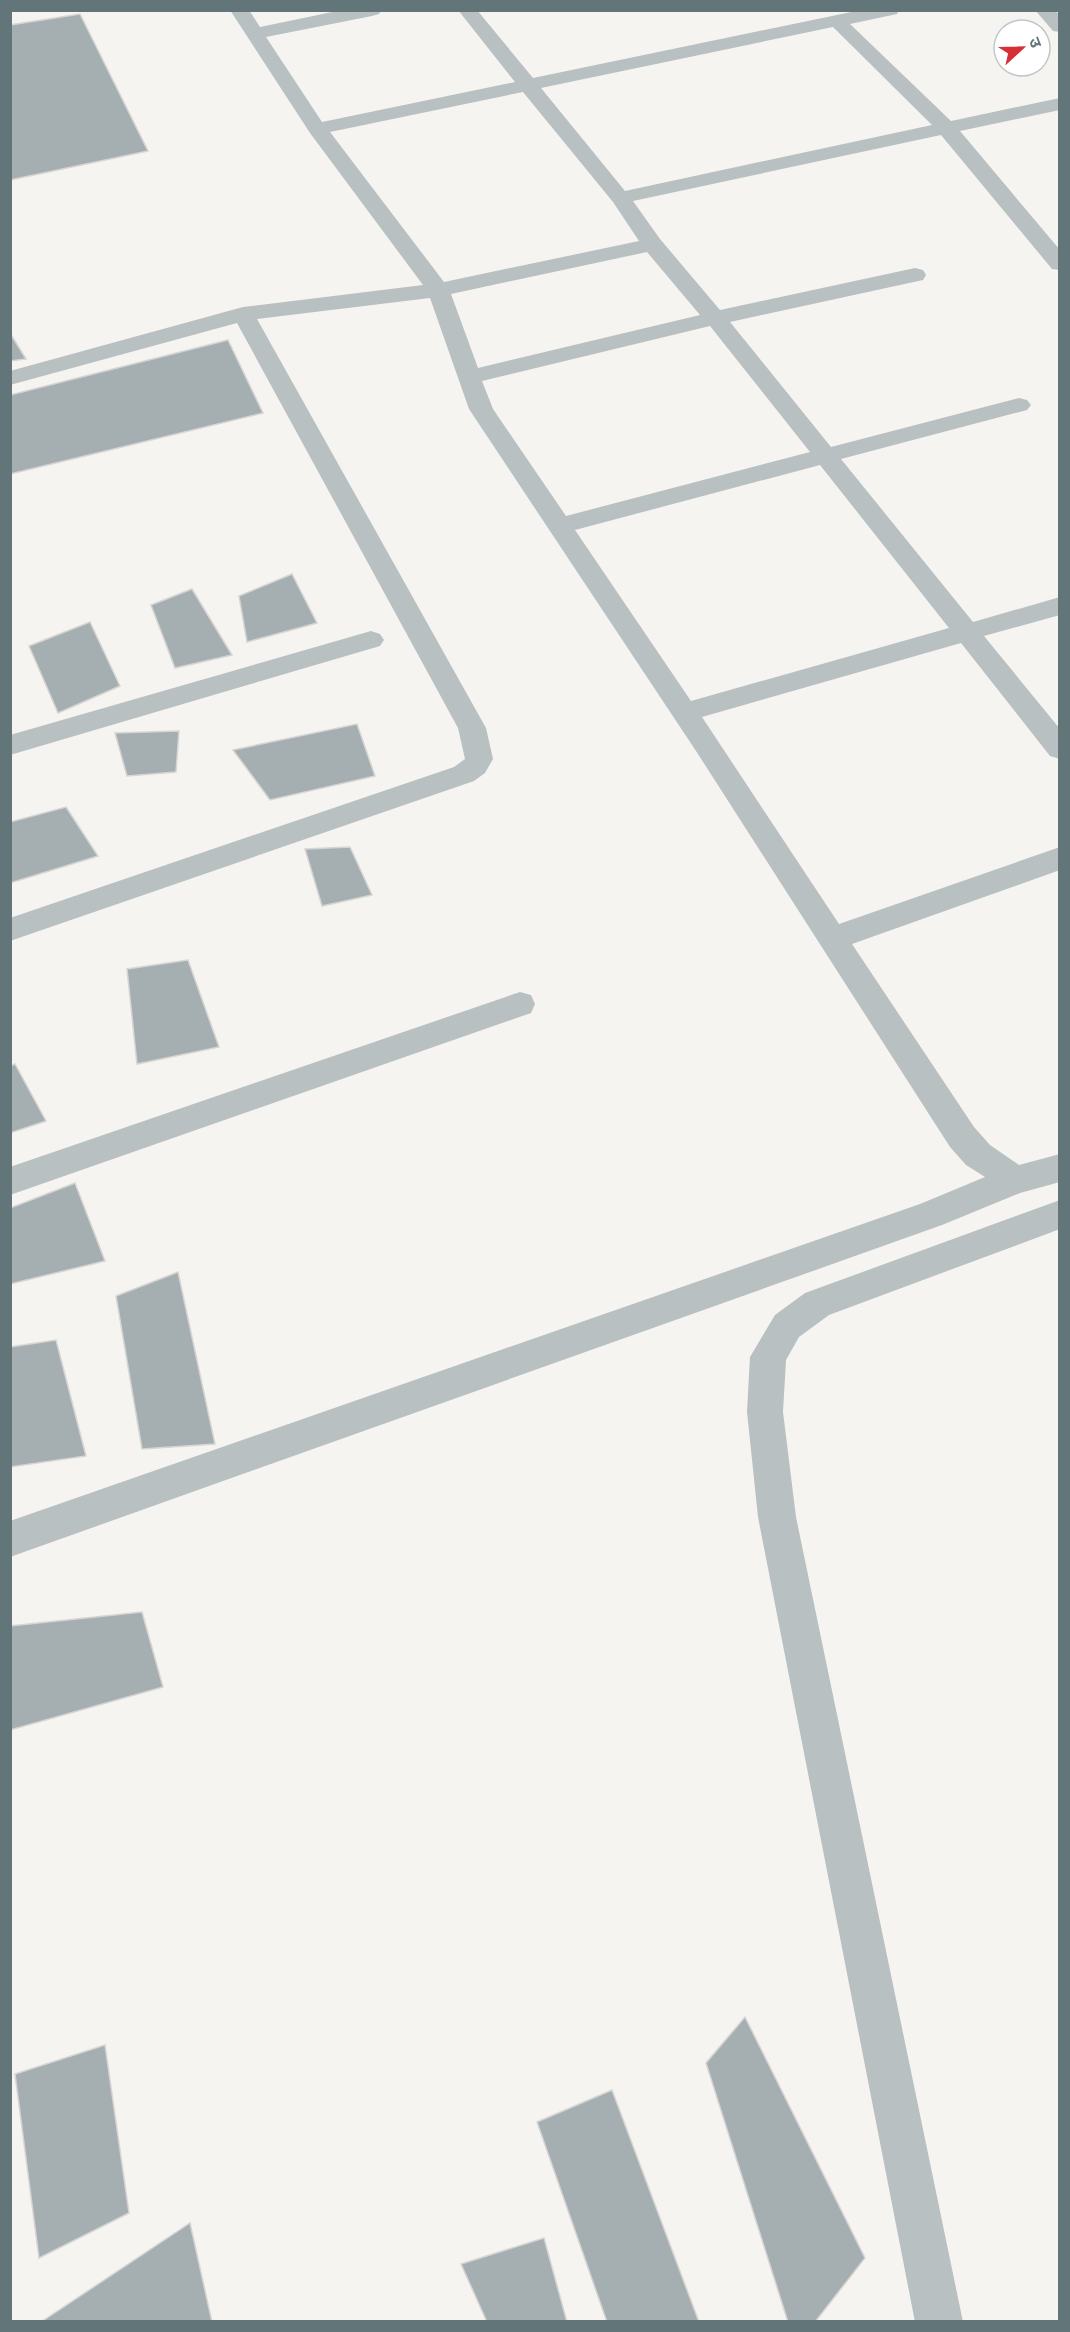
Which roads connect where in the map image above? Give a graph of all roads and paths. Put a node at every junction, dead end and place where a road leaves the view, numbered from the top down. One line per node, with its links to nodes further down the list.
1 (239, 10): 8 (street)
2 (372, 10): 8 (street)
3 (467, 10): 9 (street)
4 (890, 10): 6 (street)
5 (1044, 10): 7 (street)
6 (837, 21): 9 (street); 11 (street)
7 (1059, 27)
8 (255, 34): 12 (street)
9 (530, 85): 12 (street); 13 (street)
10 (1059, 104): 11 (street)
11 (946, 128): 13 (street); 15 (street)
12 (317, 129): 17 (street)
13 (620, 198): 14 (street)
14 (652, 244): 17 (street); 19 (street)
15 (1059, 264)
16 (915, 275): 19 (street)
17 (438, 290): 18 (street); 20 (street)
18 (243, 314): 21 (street); 32 (street)
19 (716, 318): 20 (street); 23 (street)
20 (469, 377): 24 (street)
21 (10, 378)
22 (1019, 405): 23 (street)
23 (827, 457): 24 (street); 26 (street)
24 (558, 526): 28 (street)
25 (1059, 606): 26 (street)
26 (966, 632): 28 (street); 30 (street)
27 (371, 640): 29 (street)
28 (685, 712): 33 (street)
29 (10, 745)
30 (1059, 749)
31 (1059, 858): 33 (street)
32 (10, 930)
33 (834, 938): 36 (street)
34 (520, 1004): 37 (street)
35 (1059, 1170): 36 (street)
36 (1015, 1180): 39 (street)
37 (10, 1181)
38 (1059, 1214): 40 (street)
39 (10, 1539)
40 (939, 2322)

